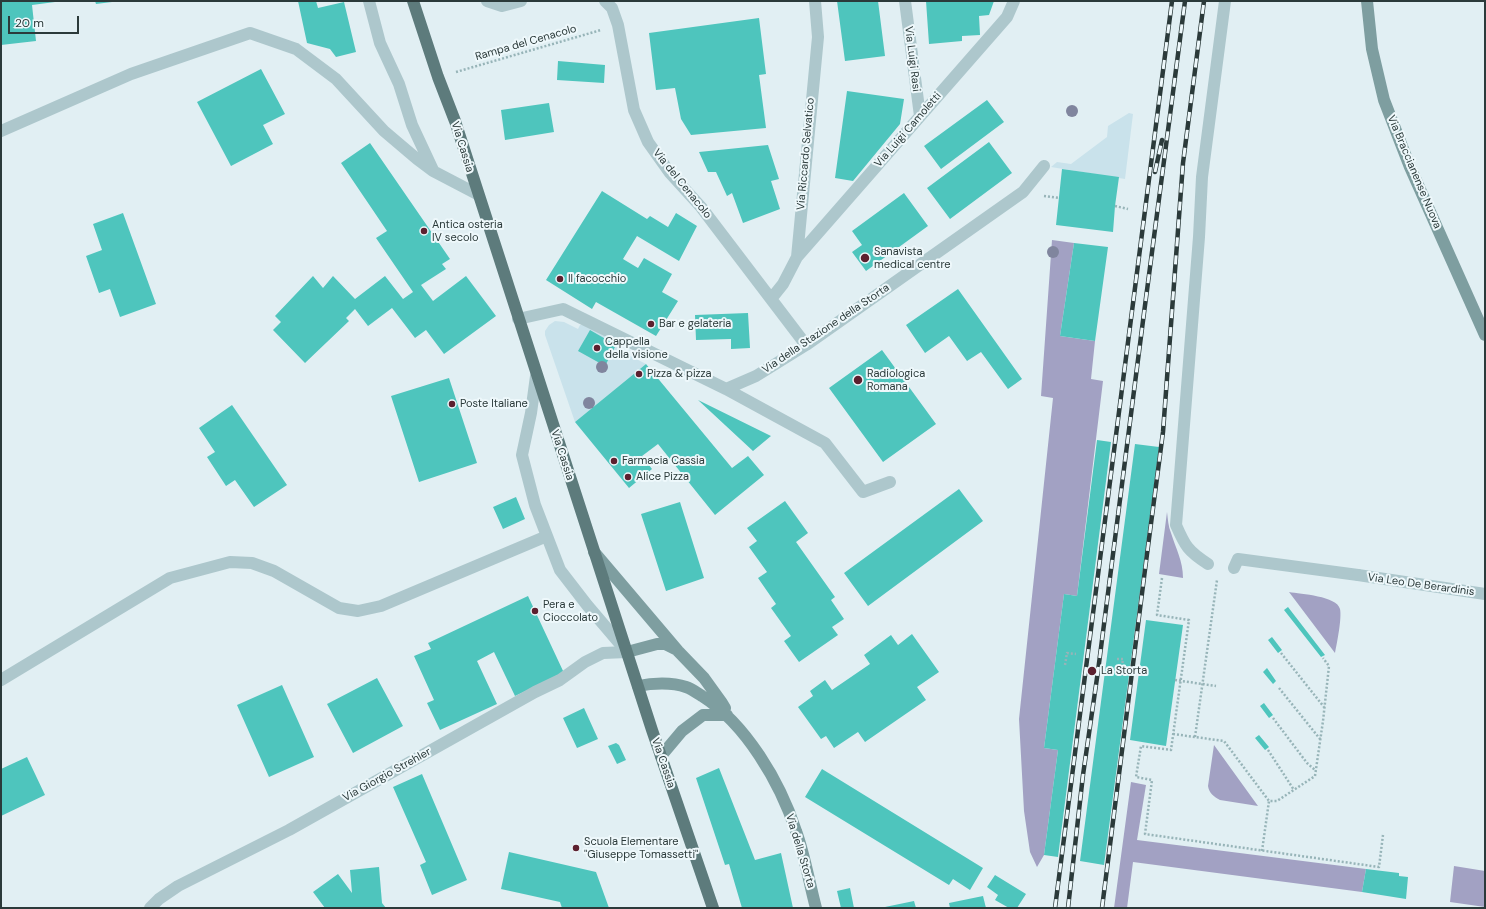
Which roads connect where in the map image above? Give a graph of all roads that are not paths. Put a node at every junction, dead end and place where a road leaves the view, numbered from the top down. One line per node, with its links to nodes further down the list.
1 (369, 1): 14 (street)
2 (413, 1): 15 (main road, Via Cassia)
3 (487, 1): 4 (street)
4 (522, 1)
5 (604, 1): 17 (street, Via del Cenacolo)
6 (815, 1): 16 (street, Via Riccardo Selvatico)
7 (905, 1): 11 (street, Via Luigi Rasi)
8 (1014, 1): 11 (street, Via Luigi Camoletti)
9 (1225, 1): 26 (street)
10 (1367, 1): 19 (main road, Via Braccianense Nuova)
11 (920, 116): 16 (street, Via Luigi Camoletti)
12 (1, 131): 14 (street)
13 (1044, 166): 20 (street, Via della Stazione della Storta)
14 (433, 171): 15 (street)
15 (477, 194): 18 (main road, Via Cassia)
16 (797, 257): 17 (street, Via Riccardo Selvatico)
17 (770, 299): 20 (street, Via del Cenacolo)
18 (518, 319): 21 (main road, Via Cassia); 22 (street)
19 (1485, 335)
20 (806, 345): 22 (street, Via della Stazione della Storta)
21 (536, 376): 24 (street); 25 (main road, Via Cassia)
22 (726, 390): 23 (street)
23 (890, 482)
24 (547, 536): 30 (street); 31 (street)
25 (593, 551): 29 (main road, Via della Storta); 30 (main road, Via Cassia)
26 (1208, 564)
27 (1234, 568): 28 (street, Via Leo De Berardinis)
28 (1485, 594)
29 (678, 651): 30 (main road, Via della Storta); 33 (main road, Via della Storta)
30 (627, 652): 32 (main road, Via Cassia); 35 (street, Via Giorgio Strehler)
31 (1, 680)
32 (638, 686): 33 (main road, Via della Storta); 34 (main road, Via Cassia)
33 (727, 715): 34 (main road); 37 (main road, Via della Storta)
34 (660, 756): 36 (main road, Via Cassia)
35 (150, 908)
36 (713, 908)
37 (816, 908)

